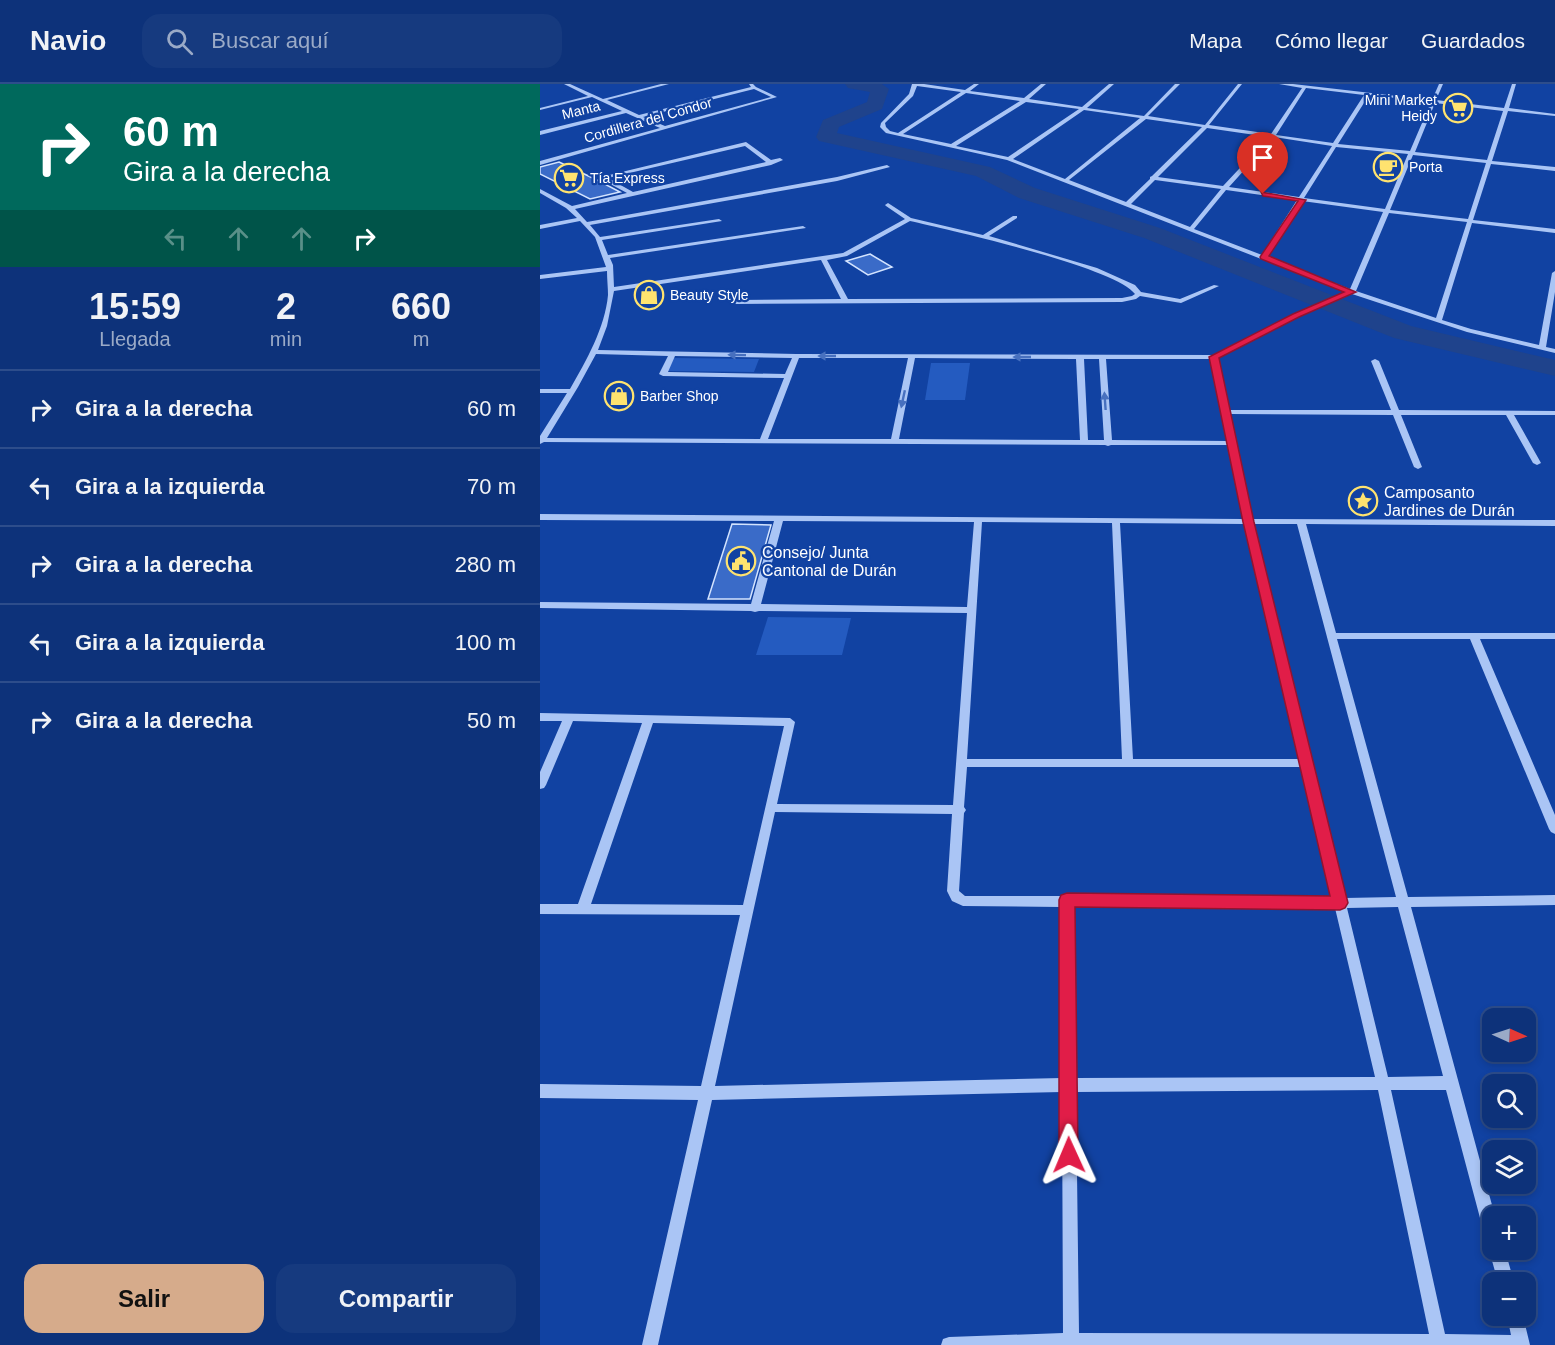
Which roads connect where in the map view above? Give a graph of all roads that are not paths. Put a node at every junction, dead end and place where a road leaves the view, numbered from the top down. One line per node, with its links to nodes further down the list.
1 (566, 84): 16 (street)
2 (667, 84): 17 (street)
3 (914, 84): 14 (street); 30 (street)
4 (977, 84): 14 (street)
5 (1044, 84): 18 (street)
6 (1112, 84): 20 (street)
7 (1178, 84): 26 (street)
8 (1240, 84): 27 (street)
9 (1281, 84): 13 (street)
10 (1442, 84): 19 (street)
11 (1514, 84): 22 (street)
12 (753, 86): 25 (street); 28 (street, Cordillera del Condor)
13 (1305, 87): 15 (street); 31 (street)
14 (965, 93): 18 (street); 30 (street)
15 (1367, 94): 19 (street); 32 (street)
16 (593, 96): 17 (street); 21 (street)
17 (603, 100): 23 (street)
18 (1025, 100): 20 (street); 33 (street)
19 (1433, 101): 22 (street); 34 (street)
20 (1084, 108): 26 (street); 35 (street)
21 (540, 109)
22 (1506, 110): 24 (street); 39 (street)
23 (628, 111): 25 (street); 29 (street, Manta)
24 (1555, 115)
25 (640, 116): 28 (street)
26 (1144, 117): 27 (street); 43 (street)
27 (1206, 126): 31 (street); 42 (street)
28 (665, 128): 37 (street, Cordillera del Condor)
29 (540, 133)
30 (899, 134): 33 (street)
31 (1273, 135): 32 (street); 44 (street)
32 (1336, 145): 34 (street); 47 (street)
33 (952, 146): 35 (street)
34 (1412, 154): 39 (street); 51 (street)
35 (1009, 159): 43 (street)
36 (780, 160): 38 (street)
37 (540, 163)
38 (771, 163): 46 (street); 46 (street)
39 (1489, 163): 41 (street); 56 (street)
40 (887, 167): 54 (street)
41 (1555, 169)
42 (1152, 178): 44 (street); 49 (street)
43 (1065, 181): 49 (street)
44 (1224, 189): 47 (street); 59 (street)
45 (540, 191): 50 (street)
46 (632, 194): 50 (street)
47 (1302, 200): 51 (street); 64 (street)
48 (888, 205): 53 (street)
49 (1127, 205): 59 (street)
50 (571, 208): 54 (street)
51 (1386, 211): 56 (street); 72 (street)
52 (1015, 218): 61 (street)
53 (909, 219): 61 (street); 65 (street)
54 (584, 221): 57 (street); 62 (street)
55 (719, 221): 62 (street)
56 (1470, 222): 60 (street); 75 (street)
57 (540, 227)
58 (804, 228): 63 (street)
59 (1192, 228): 64 (street)
60 (1555, 231)
61 (984, 237): 71 (street)
62 (597, 239): 63 (street)
63 (606, 257): 66 (street)
64 (1264, 257): 72 (street)
65 (824, 260): 70 (street); 73 (street)
66 (609, 269): 68 (street); 70 (street)
67 (1555, 273): 76 (street)
68 (540, 277)
69 (1216, 286): 71 (street)
70 (611, 289): 78 (street)
71 (1139, 294): 73 (street)
72 (1349, 294): 75 (street); 84 (street)
73 (845, 301): 74 (street)
74 (736, 302)
75 (1438, 321): 76 (street)
76 (1542, 348): 77 (street)
77 (1555, 351)
78 (595, 352): 79 (street); 88 (street)
79 (673, 353): 80 (street, one-way to 79); 86 (street)
80 (796, 356): 81 (street, one-way to 80); 86 (street)
81 (912, 356): 82 (street, one-way to 81); 95 (street, one-way to 95)
82 (1080, 357): 83 (street); 97 (street)
83 (1102, 357): 84 (street); 98 (street, one-way to 83)
84 (1214, 357): 89 (street)
85 (1375, 361): 90 (street)
86 (788, 376): 94 (street)
87 (540, 391): 88 (street)
88 (572, 391): 93 (street)
89 (1225, 412): 90 (street); 96 (street)
90 (1396, 413): 91 (street); 100 (street)
91 (1509, 413): 92 (street); 99 (street)
92 (1555, 413)
93 (542, 437): 94 (street)
94 (763, 441): 95 (street)
95 (894, 442): 97 (street)
96 (1232, 443): 98 (street); 105 (street)
97 (1084, 444): 98 (street)
98 (1108, 444)
99 (1537, 463)
100 (1418, 467)
101 (540, 516): 102 (street)
102 (779, 518): 103 (street); 109 (street)
103 (978, 520): 104 (street); 110 (street)
104 (1116, 521): 105 (street); 118 (street)
105 (1248, 522): 106 (street); 119 (street)
106 (1301, 522): 107 (street); 111 (street)
107 (1555, 523)
108 (540, 605): 109 (street)
109 (755, 609): 110 (street)
110 (973, 610): 117 (street)
111 (1332, 636): 112 (street); 126 (street)
112 (1474, 636): 113 (street); 123 (street)
113 (1555, 636)
114 (540, 717): 115 (street)
115 (569, 718): 116 (street); 120 (street)
116 (649, 719): 121 (street); 128 (street)
117 (963, 763): 118 (street); 122 (street)
118 (1128, 763): 119 (street)
119 (1306, 763): 127 (street)
120 (540, 785)
121 (770, 808): 122 (street); 130 (street)
122 (960, 810): 124 (street)
123 (1555, 829)
124 (1067, 900): 127 (street); 133 (street)
125 (1555, 900): 126 (street)
126 (1403, 902): 127 (street); 132 (street)
127 (1340, 903): 131 (street)
128 (583, 908): 129 (street); 130 (street)
129 (540, 909)
130 (747, 910): 135 (street)
131 (1383, 1083): 132 (street); 133 (street); 139 (street)
132 (1452, 1083): 136 (street)
133 (1068, 1086): 135 (street); 138 (street)
134 (540, 1091): 135 (street)
135 (708, 1093): 141 (street)
136 (1485, 1206)
137 (1518, 1326): 140 (street)
138 (1071, 1341): 139 (street); 142 (street)
139 (1439, 1344): 140 (street)
140 (1522, 1344)
141 (650, 1345)
142 (949, 1345)

